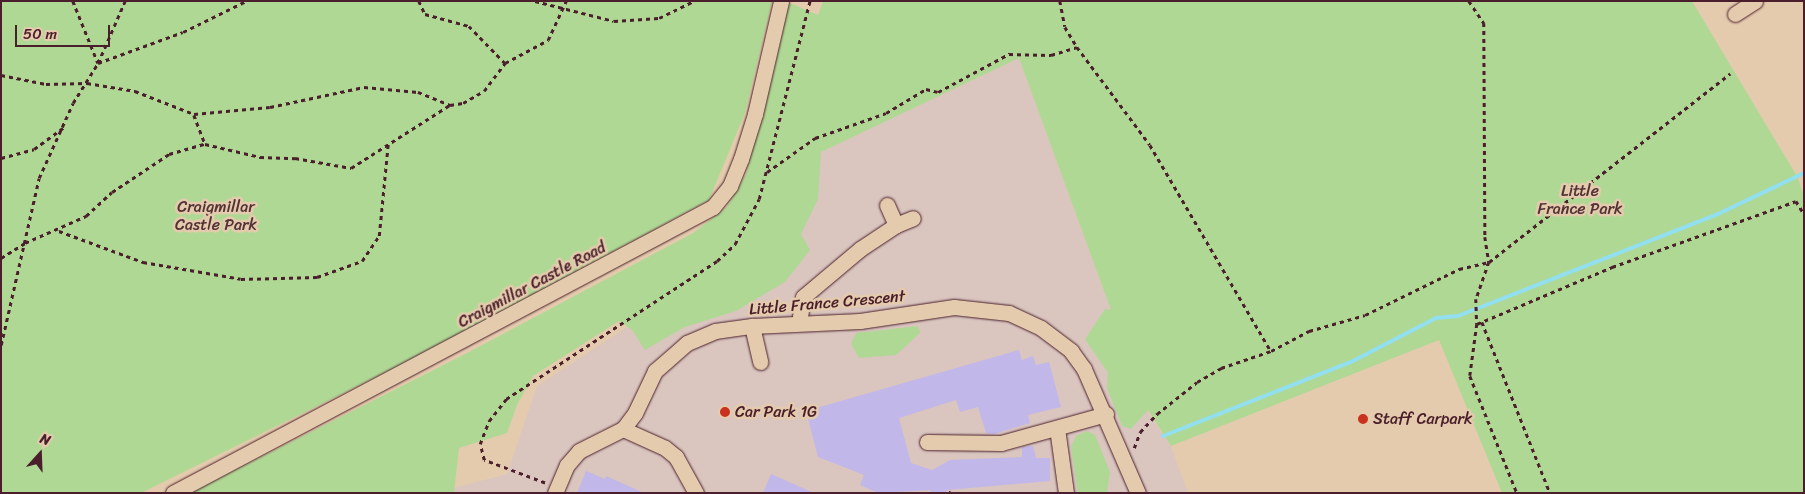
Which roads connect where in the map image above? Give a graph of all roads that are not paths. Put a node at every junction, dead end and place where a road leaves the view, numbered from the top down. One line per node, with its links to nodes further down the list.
1 (781, 1): 15 (street, Craigmillar Castle Road)
2 (1755, 1): 3 (street)
3 (1735, 14)
4 (887, 205): 6 (street)
5 (914, 218): 6 (street)
6 (896, 225): 7 (street)
7 (799, 323): 8 (street, Little France Crescent); 10 (street, Little France Crescent)
8 (752, 326): 9 (street); 12 (street, Little France Crescent)
9 (760, 362)
10 (1106, 414): 11 (street); 18 (street, Little France Crescent)
11 (1057, 428): 13 (street); 17 (street)
12 (624, 429): 14 (street); 16 (street)
13 (927, 442)
14 (556, 490)
15 (172, 493)
16 (696, 493)
17 (1066, 493)
18 (1138, 493)

